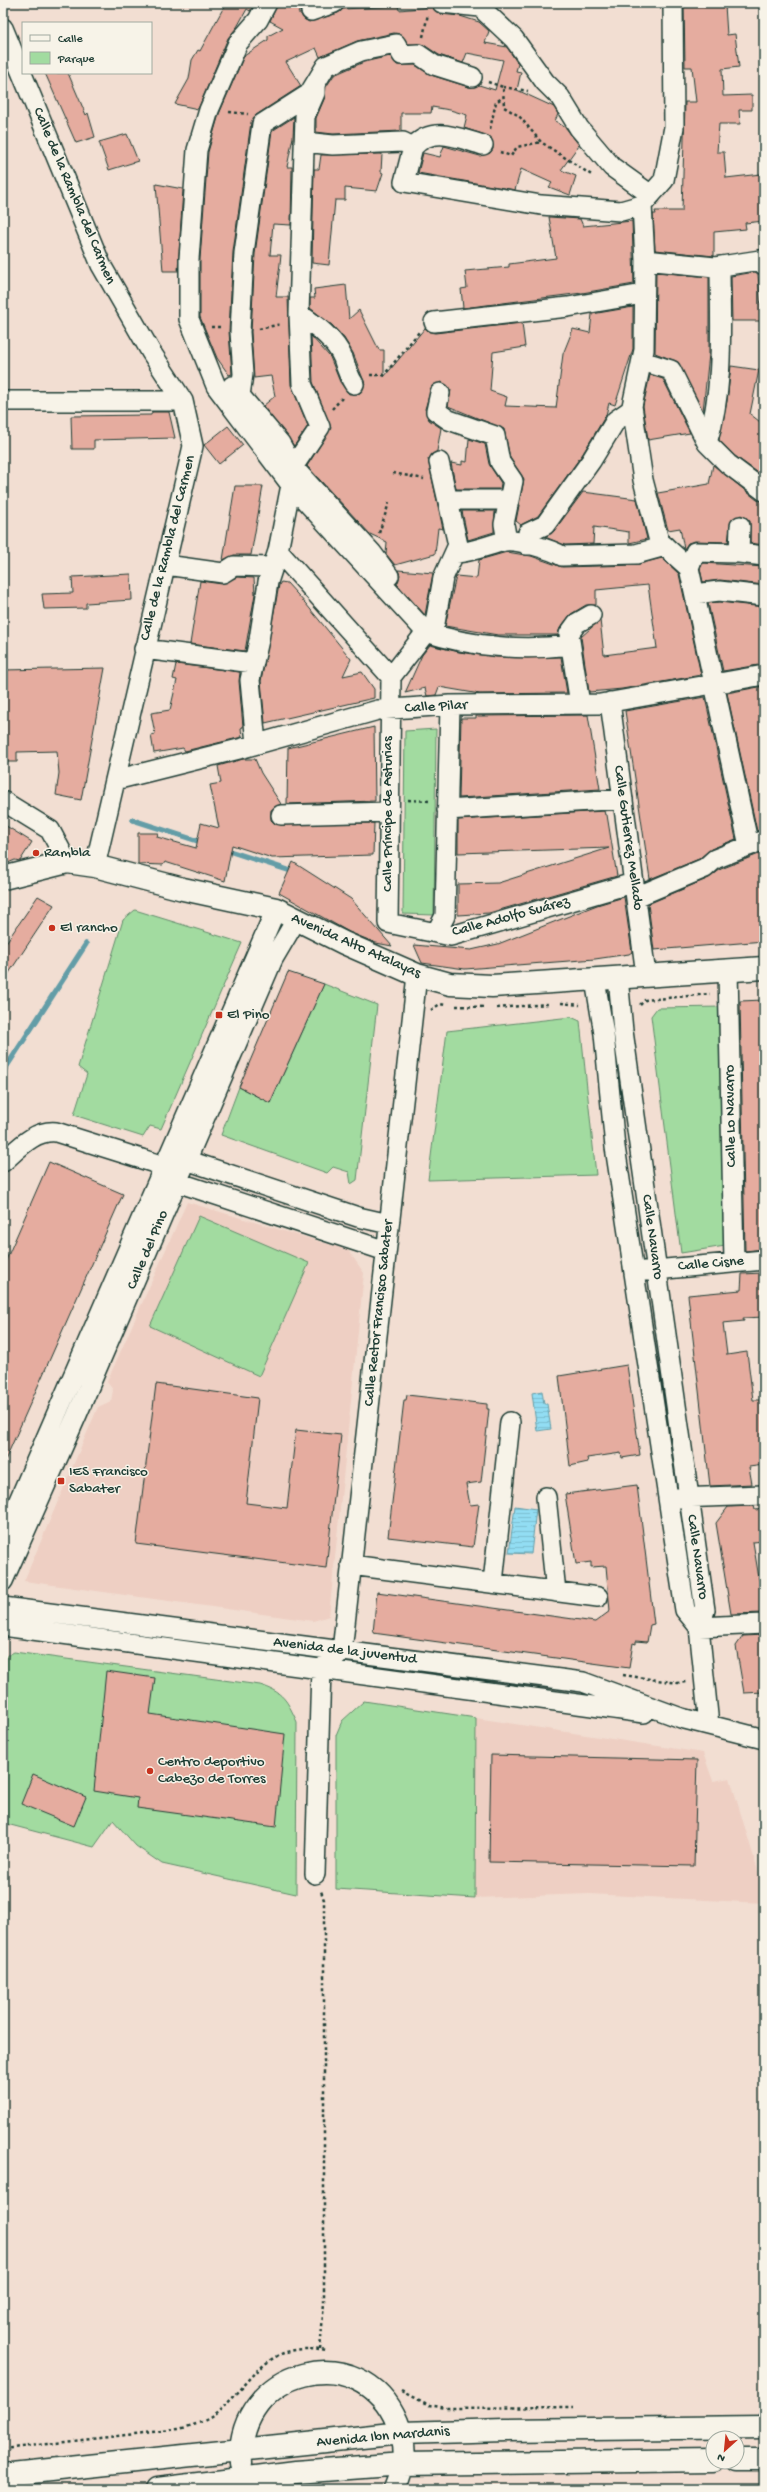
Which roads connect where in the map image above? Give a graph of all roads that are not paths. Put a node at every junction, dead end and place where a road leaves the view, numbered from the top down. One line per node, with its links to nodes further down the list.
1 (267, 3): 22 (street)
2 (334, 3): 6 (street)
3 (673, 3): 15 (street)
4 (480, 5): 5 (street); 15 (street)
5 (436, 7)
6 (311, 11)
7 (3, 28): 8 (street, Calle de la Rambla del Carmen)
8 (22, 74)
9 (22, 74): 28 (street, Calle de la Rambla del Carmen)
10 (472, 77): 11 (street)
11 (315, 87): 12 (street); 26 (street)
12 (304, 142): 14 (street); 20 (street)
13 (484, 146): 14 (street)
14 (413, 147): 15 (street)
15 (646, 200): 16 (street)
16 (645, 260): 18 (street); 19 (street)
17 (764, 265): 18 (street)
18 (720, 266): 30 (street)
19 (643, 294): 21 (street); 23 (street)
20 (299, 317): 24 (street); 32 (street)
21 (434, 322)
22 (196, 336): 26 (street); 32 (street)
23 (642, 361): 29 (street); 30 (street)
24 (351, 379)
25 (440, 393): 35 (street)
26 (240, 396): 32 (street)
27 (3, 401): 28 (street)
28 (183, 401): 44 (street, Calle de la Rambla del Carmen)
29 (632, 410): 38 (street); 39 (street)
30 (707, 443): 33 (street)
31 (439, 462): 34 (street)
32 (292, 476): 43 (street); 48 (street); 48 (street)
33 (764, 491)
34 (449, 500): 35 (street); 40 (street)
35 (508, 500): 37 (street)
36 (740, 526): 41 (street)
37 (507, 541): 38 (street); 40 (street)
38 (527, 545): 39 (street)
39 (665, 546): 45 (street)
40 (456, 553): 50 (street)
41 (738, 553): 42 (street); 45 (street)
42 (764, 556)
43 (275, 559): 44 (street); 53 (street); 55 (street)
44 (166, 565): 52 (street, Calle de la Rambla del Carmen)
45 (690, 568): 46 (street)
46 (695, 594): 47 (street); 56 (street)
47 (764, 596)
48 (398, 602): 50 (street)
49 (592, 615): 51 (street)
50 (426, 632): 51 (street); 55 (street)
51 (570, 645): 58 (street)
52 (144, 649): 53 (street); 62 (street, Calle de la Rambla del Carmen)
53 (253, 663): 61 (street)
54 (764, 675): 56 (street, Calle Pilar)
55 (390, 677): 60 (street, Calle Príncipe de Asturias)
56 (713, 683): 57 (street, Calle Pilar); 68 (street)
57 (610, 702): 58 (street, Calle Pilar); 63 (street, Calle Gutierrez Mellado)
58 (580, 704): 59 (street, Calle Pilar)
59 (450, 705): 60 (street, Calle Pilar); 66 (street)
60 (389, 709): 61 (street, Calle Pilar); 65 (street, Calle Príncipe de Asturias)
61 (256, 744): 62 (street, Calle Pilar)
62 (115, 780): 70 (street, Calle de la Rambla del Carmen)
63 (623, 799): 66 (street); 72 (street, Calle Gutierrez Mellado)
64 (3, 801): 69 (street)
65 (389, 805): 67 (street); 75 (street, Calle Príncipe de Asturias)
66 (447, 806): 76 (street)
67 (281, 815)
68 (757, 843): 72 (street, Calle Adolfo Suárez)
69 (67, 862): 70 (main road, Avenida Alto Atalayas); 71 (main road, Avenida Alto Atalayas)
70 (95, 866): 73 (main road, Avenida Alto Atalayas)
71 (3, 878)
72 (635, 890): 76 (street, Calle Adolfo Suárez); 80 (street, Calle Gutierrez Mellado)
73 (276, 909): 74 (main road, Avenida Alto Atalayas); 85 (street, Calle del Pino)
74 (296, 920): 79 (main road, Avenida Alto Atalayas); 83 (street, Calle del Pino)
75 (388, 923): 76 (street, Calle Adolfo Suárez)
76 (436, 933)
77 (764, 968): 78 (main road, Avenida Alto Atalayas)
78 (728, 970): 80 (main road, Avenida Alto Atalayas); 90 (street, Calle Lo Navarro)
79 (417, 975): 82 (main road, Avenida Alto Atalayas); 87 (street, Calle Rector Francisco Sabater)
80 (646, 975): 81 (main road, Avenida Alto Atalayas)
81 (618, 977): 82 (main road, Avenida Alto Atalayas); 91 (street, Calle Navarro)
82 (595, 980): 92 (street, Calle Navarro)
83 (186, 1160): 85 (street); 86 (street, Calle del Pino); 87 (street)
84 (3, 1162): 85 (street)
85 (164, 1166): 86 (street); 98 (street, Calle del Pino)
86 (177, 1181): 88 (street); 100 (street, Calle del Pino)
87 (389, 1224): 88 (street, Calle Rector Francisco Sabater)
88 (386, 1251): 99 (street, Calle Rector Francisco Sabater)
89 (764, 1260): 90 (street, Calle Cisne)
90 (734, 1262): 91 (street, Calle Cisne)
91 (657, 1270): 92 (street, Calle Cisne); 96 (street, Calle Navarro)
92 (633, 1271): 97 (street, Calle Navarro)
93 (510, 1422): 101 (street)
94 (764, 1495): 96 (street)
95 (546, 1497): 102 (street)
96 (689, 1498): 97 (street); 109 (street, Calle Navarro)
97 (668, 1499): 109 (street, Calle Navarro)
98 (3, 1537)
99 (351, 1565): 101 (street); 111 (street, Calle Rector Francisco Sabater)
100 (3, 1581)
101 (493, 1583): 102 (street)
102 (556, 1592): 103 (street)
103 (598, 1597)
104 (3, 1606): 106 (street, Avenida de la juventud)
105 (3, 1616): 106 (street)
106 (120, 1622): 110 (street, Avenida de la juventud)
107 (764, 1624): 109 (street)
108 (3, 1626): 112 (street, Avenida de la juventud)
109 (699, 1627): 115 (street)
110 (218, 1635): 111 (street, Avenida de la juventud); 112 (street)
111 (342, 1651): 112 (street); 113 (street, Avenida de la juventud)
112 (321, 1669): 113 (street); 114 (street, Avenida de la juventud); 117 (street)
113 (489, 1670): 114 (street, Avenida de la juventud)
114 (682, 1718): 115 (street, Avenida de la juventud)
115 (709, 1725): 116 (street, Avenida de la juventud)
116 (764, 1739)
117 (315, 1874)
118 (393, 2412): 119 (main road); 121 (main road); 122 (main road)
119 (248, 2420): 123 (main road); 124 (main road)
120 (764, 2427): 121 (main road, Avenida Ibn Mardanis)
121 (436, 2432): 122 (main road, Avenida Ibn Mardanis)
122 (401, 2433): 123 (main road, Avenida Ibn Mardanis); 129 (main road)
123 (240, 2451): 124 (main road, Avenida Ibn Mardanis); 131 (main road)
124 (206, 2454): 130 (main road, Avenida Ibn Mardanis)
125 (705, 2460): 128 (main road, Avenida Ibn Mardanis)
126 (745, 2460): 127 (main road)
127 (764, 2460)
128 (430, 2463): 129 (main road, Avenida Ibn Mardanis); 134 (main road)
129 (403, 2464): 131 (main road, Avenida Ibn Mardanis); 133 (main road)
130 (3, 2474)
131 (233, 2485): 132 (main road, Avenida Ibn Mardanis)
132 (157, 2489)
133 (395, 2489)
134 (399, 2489)

